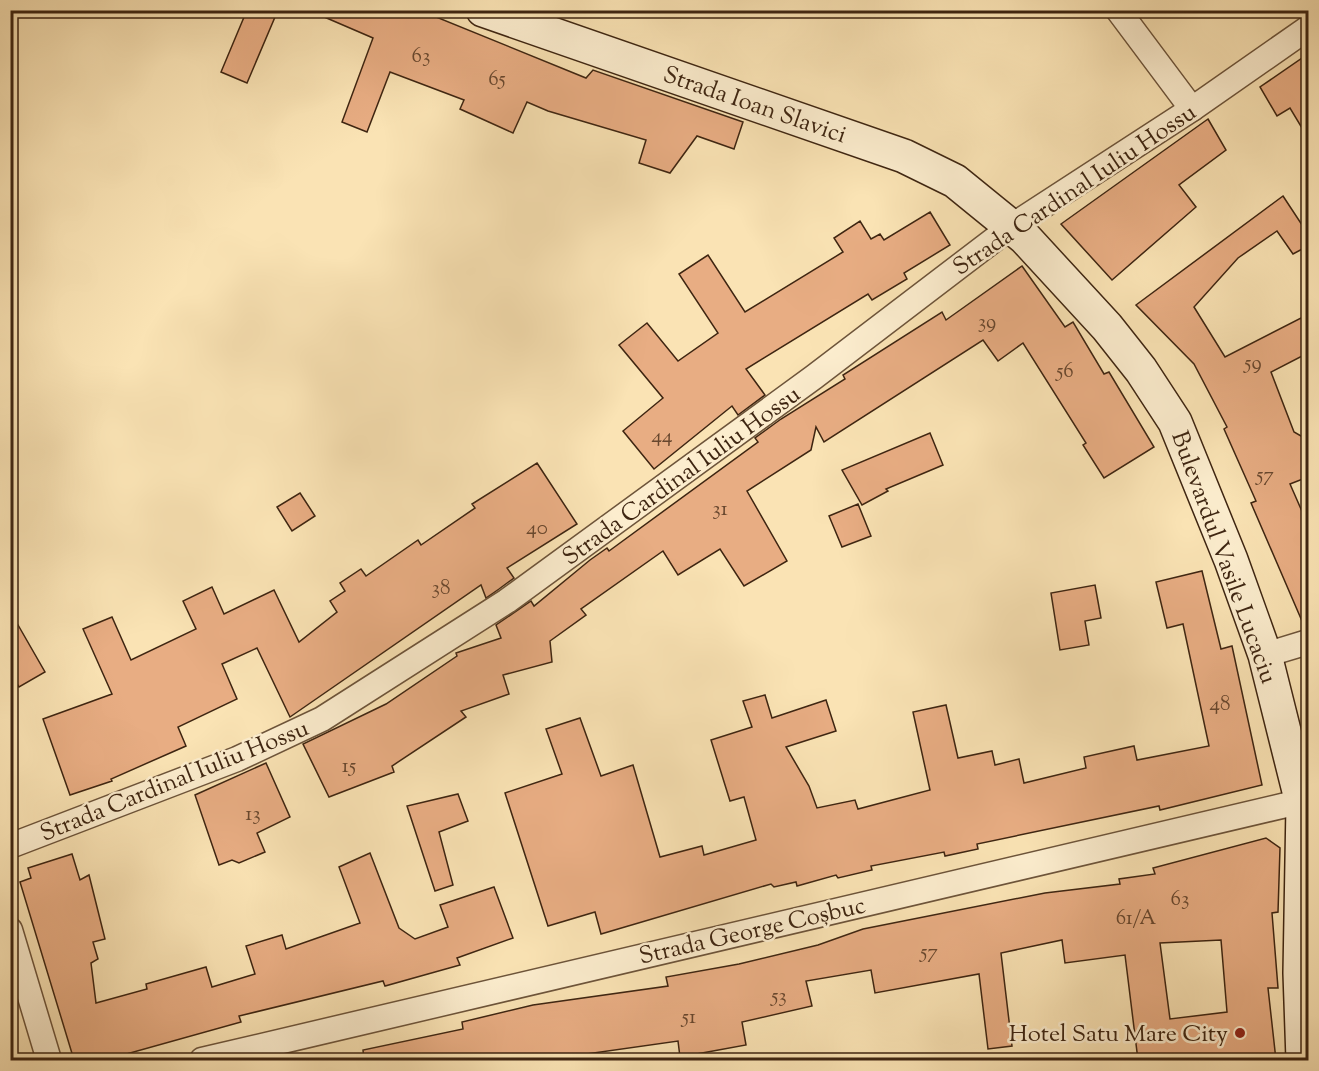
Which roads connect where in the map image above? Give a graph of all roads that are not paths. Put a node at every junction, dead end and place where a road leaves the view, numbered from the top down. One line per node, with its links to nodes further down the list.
1 (483, 10): 5 (main road, Strada Ioan Slavici)
2 (1118, 10): 4 (street)
3 (1308, 28): 4 (street, Strada Cardinal Iuliu Hossu)
4 (1192, 109): 5 (street, Strada Cardinal Iuliu Hossu)
5 (1012, 226): 7 (main road, Bulevardul Vasile Lucaciu); 9 (street, Strada Cardinal Iuliu Hossu)
6 (1308, 642): 7 (street)
7 (1264, 654): 8 (main road, Bulevardul Vasile Lucaciu)
8 (1306, 814): 12 (street, Strada George Coșbuc); 13 (main road, Bulevardul Vasile Lucaciu)
9 (10, 846)
10 (10, 930): 11 (street)
11 (49, 1060)
12 (202, 1060)
13 (1304, 1060)

